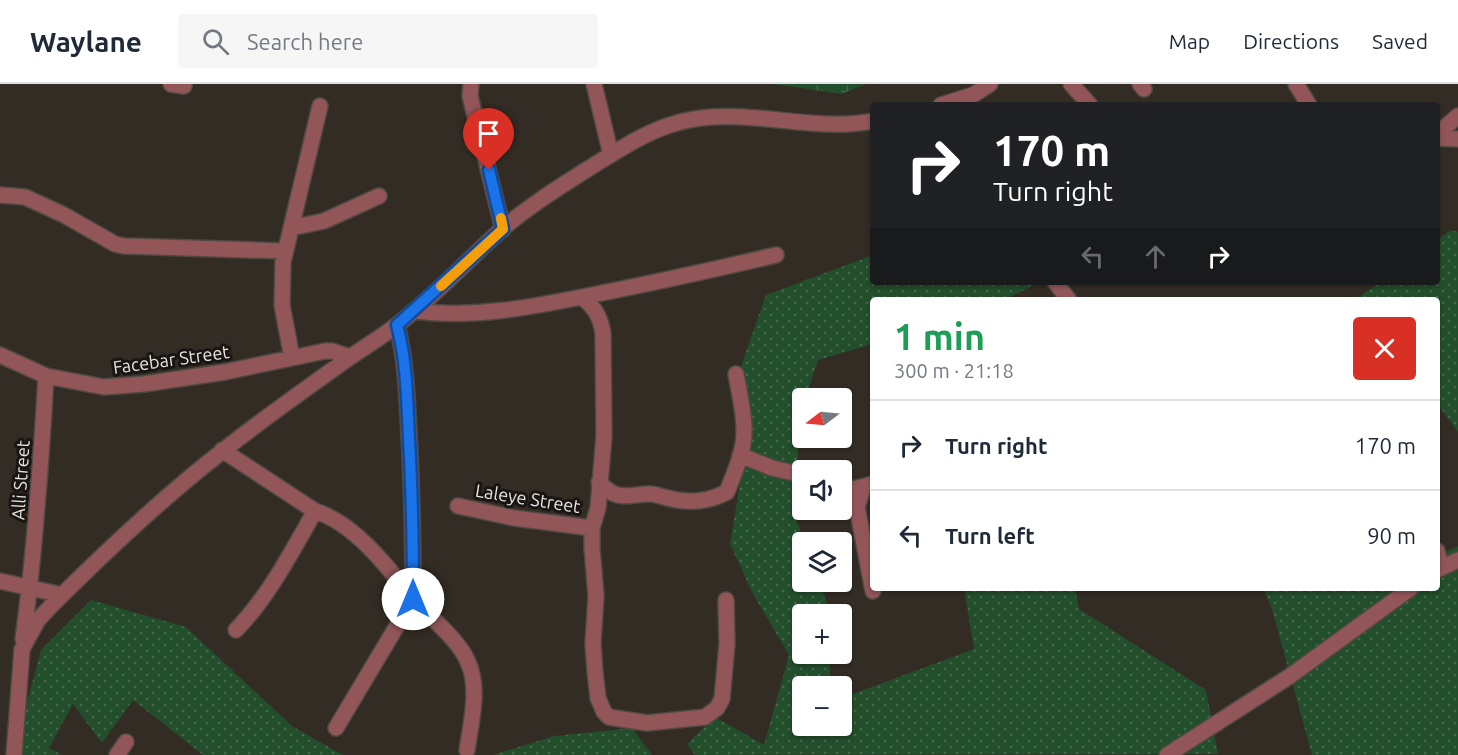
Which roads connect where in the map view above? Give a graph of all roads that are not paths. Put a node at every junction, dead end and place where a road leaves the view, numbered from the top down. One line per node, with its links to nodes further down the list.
1 (471, 84): 19 (street)
2 (594, 84): 15 (street)
3 (990, 84): 6 (street)
4 (1071, 84): 7 (street)
5 (1296, 84): 8 (street)
6 (975, 100)
7 (1087, 102)
8 (1307, 102)
9 (320, 105): 18 (street)
10 (1458, 116): 12 (street)
11 (870, 122): 15 (street)
12 (1440, 133)
13 (1440, 136): 14 (street)
14 (1458, 139)
15 (610, 155): 19 (street)
16 (0, 195): 20 (street)
17 (379, 196): 18 (street)
18 (291, 228): 20 (street)
19 (503, 229): 25 (street)
20 (284, 251): 29 (street)
21 (777, 255): 23 (street)
22 (1057, 285): 24 (street)
23 (582, 297): 25 (street); 35 (street)
24 (1067, 297)
25 (415, 311): 26 (street)
26 (397, 325): 28 (street); 48 (street)
27 (0, 355): 31 (street, Facebar Street)
28 (350, 357): 29 (street, Facebar Street); 32 (street)
29 (292, 358): 31 (street, Facebar Street)
30 (736, 374): 33 (street)
31 (46, 376): 45 (street, Alli Street)
32 (222, 450): 39 (street); 47 (street)
33 (740, 454): 34 (street); 35 (street)
34 (792, 473)
35 (599, 482): 40 (street)
36 (868, 486): 37 (street); 43 (street)
37 (852, 490)
38 (458, 506): 40 (street, Laleye Street)
39 (315, 511): 48 (street); 50 (street)
40 (592, 528): 49 (street)
41 (1458, 560): 42 (street)
42 (1440, 569)
43 (870, 575)
44 (0, 580): 45 (street)
45 (31, 587): 47 (street); 51 (street, Alli Street)
46 (1406, 591): 57 (street)
47 (62, 595): 51 (street)
48 (413, 599): 52 (street); 54 (street)
49 (726, 600)
50 (236, 630)
51 (22, 649): 55 (street, Alli Street)
52 (336, 728)
53 (126, 742): 56 (street)
54 (467, 750)
55 (14, 755)
56 (117, 755)
57 (1167, 755)

